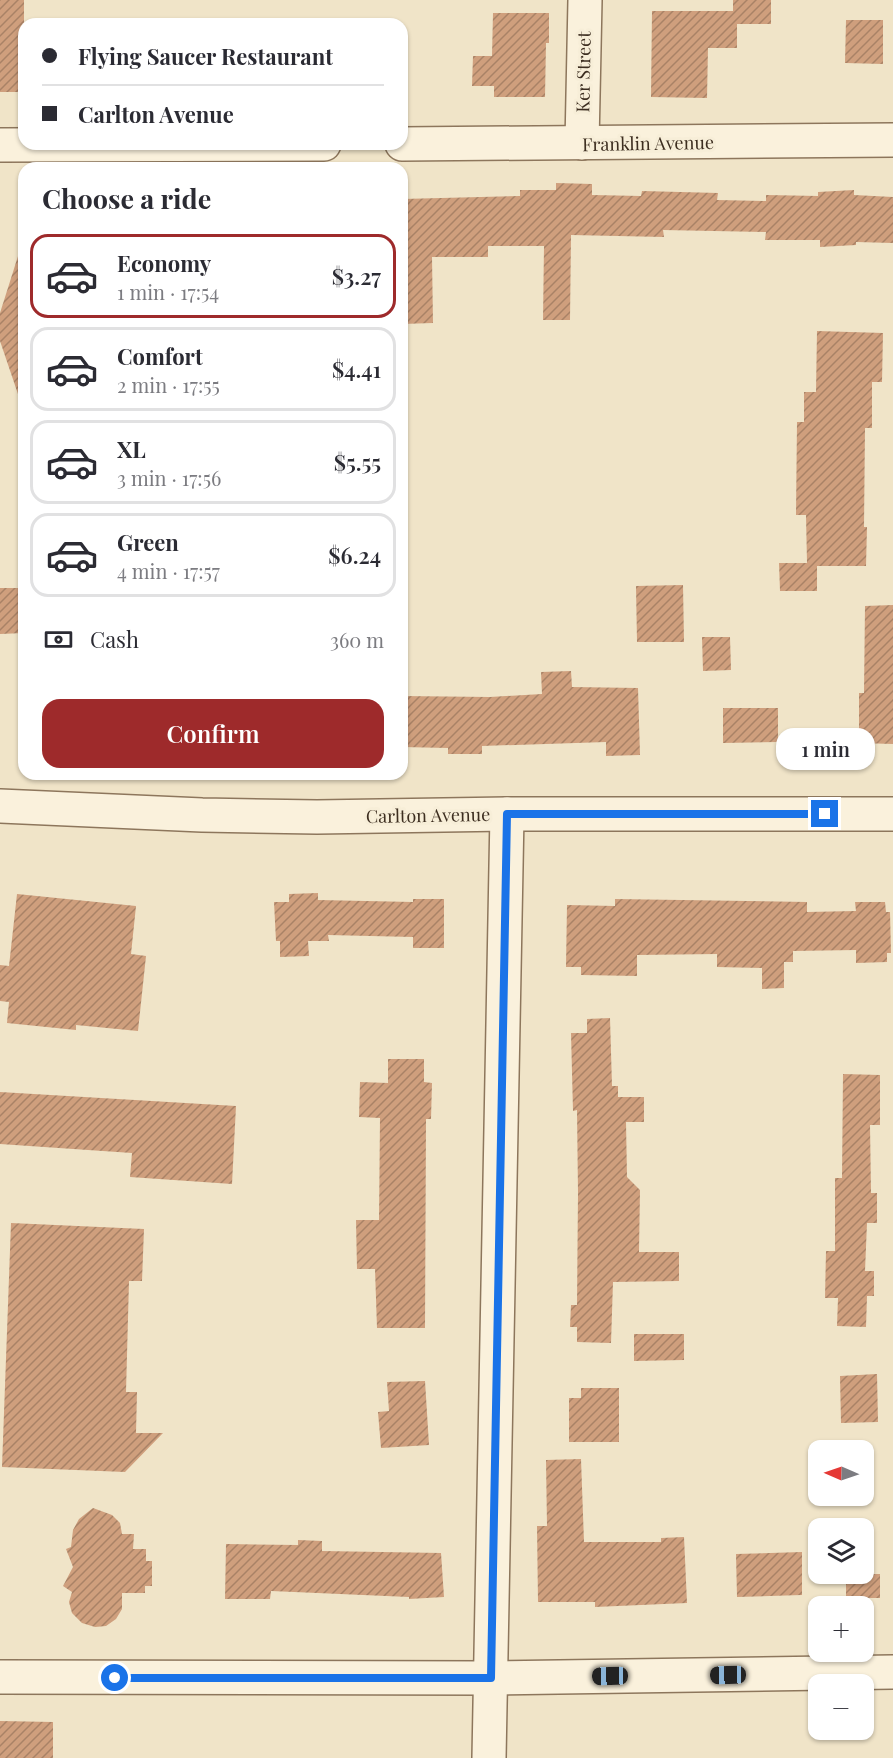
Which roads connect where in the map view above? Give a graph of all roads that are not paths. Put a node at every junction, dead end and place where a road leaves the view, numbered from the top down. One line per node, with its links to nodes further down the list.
1 (585, 0): 3 (street, Ker Street)
2 (893, 140): 3 (street, Franklin Avenue)
3 (582, 143): 4 (street, Franklin Avenue)
4 (408, 144)
5 (0, 145): 6 (street)
6 (18, 145)
7 (0, 806): 8 (street, Carlton Avenue)
8 (507, 814): 9 (street, Carlton Avenue); 12 (street)
9 (893, 814)
10 (893, 1672): 12 (street)
11 (0, 1677): 12 (street)
12 (491, 1678): 13 (street)
13 (489, 1758)

